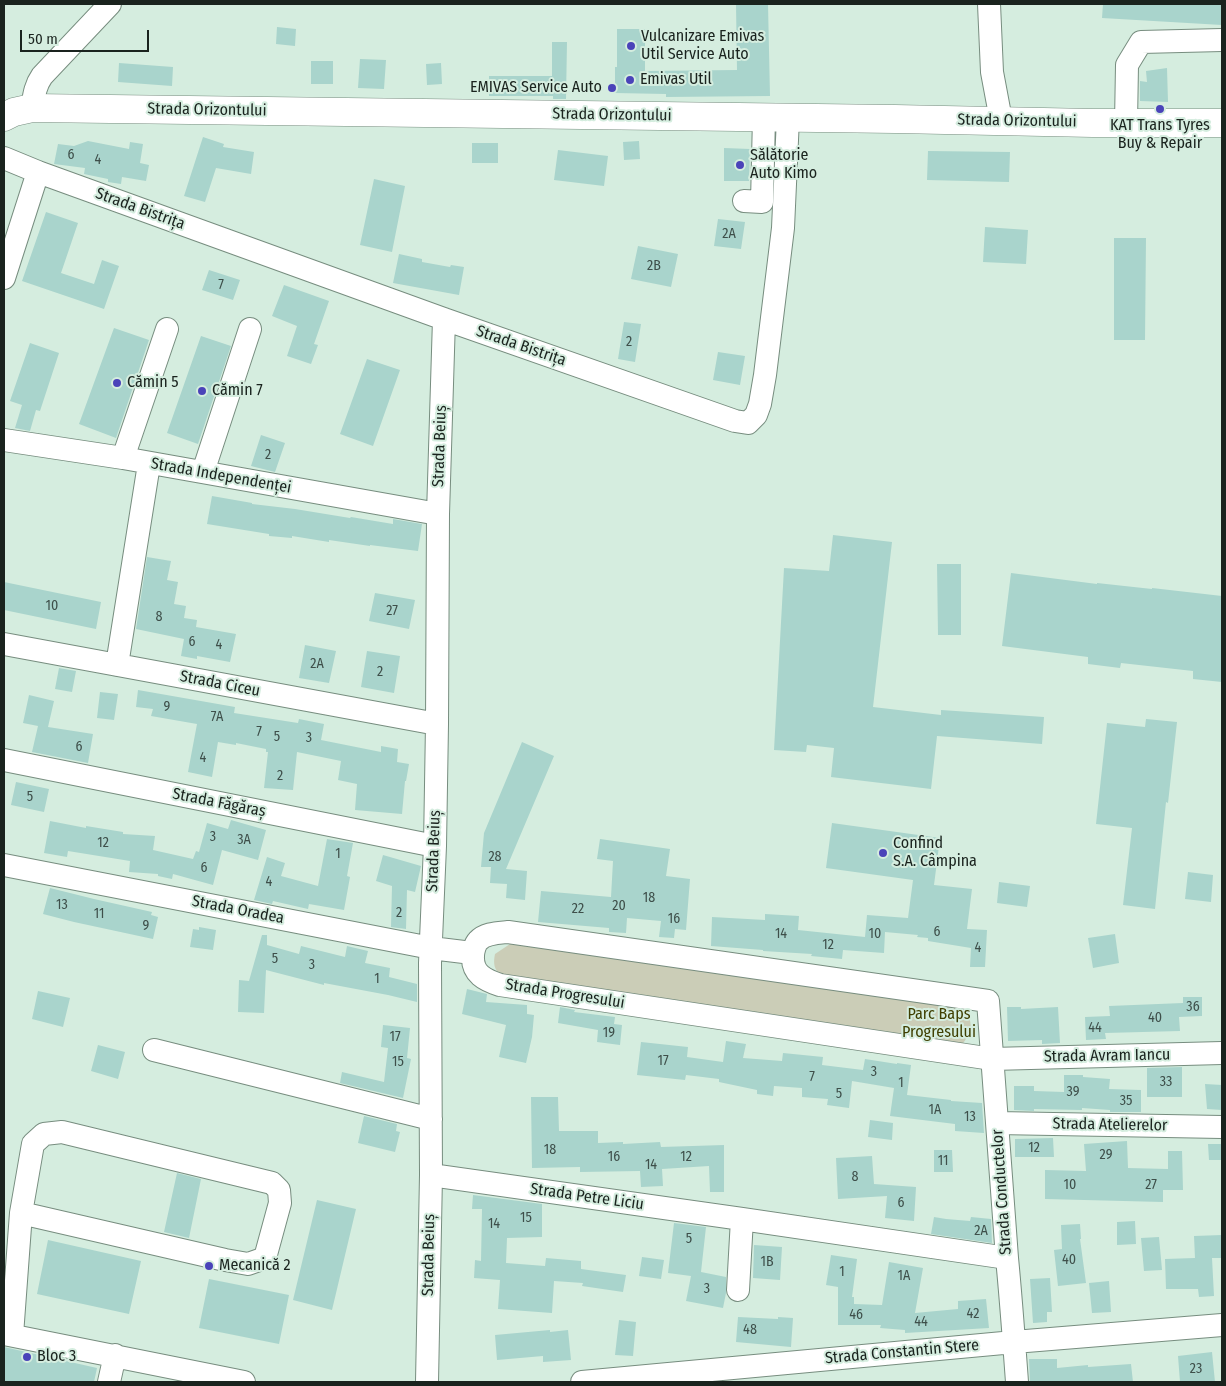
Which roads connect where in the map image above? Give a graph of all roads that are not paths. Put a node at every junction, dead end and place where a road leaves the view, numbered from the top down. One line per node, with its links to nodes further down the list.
1 (110, 4): 4 (street)
2 (989, 4): 7 (street)
3 (1222, 40): 9 (street)
4 (32, 108): 5 (main road, Strada Orizontului); 6 (main road, Strada Orizontului)
5 (4, 117)
6 (776, 118): 7 (main road, Strada Orizontului); 12 (street); 14 (street, Strada Bistrița)
7 (1000, 120): 9 (main road, Strada Orizontului)
8 (1222, 122): 9 (main road, Strada Orizontului)
9 (1126, 123)
10 (4, 158): 11 (street, Strada Bistrița)
11 (38, 172): 13 (street); 14 (street, Strada Bistrița)
12 (744, 201)
13 (4, 278)
14 (444, 319): 21 (street, Strada Beiuș)
15 (167, 329): 18 (street)
16 (250, 330): 20 (street)
17 (4, 440): 18 (street, Strada Independenței)
18 (123, 458): 19 (street, Strada Independenței)
19 (149, 464): 20 (street, Strada Independenței); 23 (street)
20 (203, 472): 21 (street, Strada Independenței)
21 (438, 514): 24 (street, Strada Beiuș)
22 (4, 644): 23 (street, Strada Ciceu)
23 (117, 665): 24 (street, Strada Ciceu)
24 (437, 724): 26 (street, Strada Beiuș)
25 (4, 760): 26 (street, Strada Făgăraș)
26 (435, 846): 28 (street, Strada Beiuș)
27 (4, 865): 28 (street, Strada Oradea)
28 (431, 948): 29 (street, Strada Oradea); 33 (street, Strada Beiuș)
29 (472, 953): 32 (street, Strada Progresului); 32 (street, Strada Conductelor)
30 (154, 1050): 33 (street)
31 (1222, 1053): 32 (street, Strada Avram Iancu)
32 (992, 1059): 34 (street, Strada Conductelor)
33 (431, 1119): 36 (street, Strada Beiuș)
34 (997, 1123): 35 (street, Strada Atelierelor); 39 (street, Strada Conductelor)
35 (1222, 1127)
36 (431, 1175): 38 (street, Strada Petre Liciu); 47 (street, Strada Beiuș)
37 (21, 1213): 37 (street); 42 (street)
38 (742, 1218): 39 (street, Strada Petre Liciu); 40 (street)
39 (1007, 1258): 43 (street, Strada Conductelor)
40 (738, 1290)
41 (1222, 1325): 43 (street, Strada Constantin Stere)
42 (8, 1335): 44 (street)
43 (1014, 1342): 48 (street, Strada Constantin Stere); 49 (street, Strada Conductelor)
44 (115, 1355): 45 (street); 46 (street)
45 (109, 1382)
46 (244, 1382)
47 (427, 1382)
48 (582, 1382)
49 (1017, 1382)

